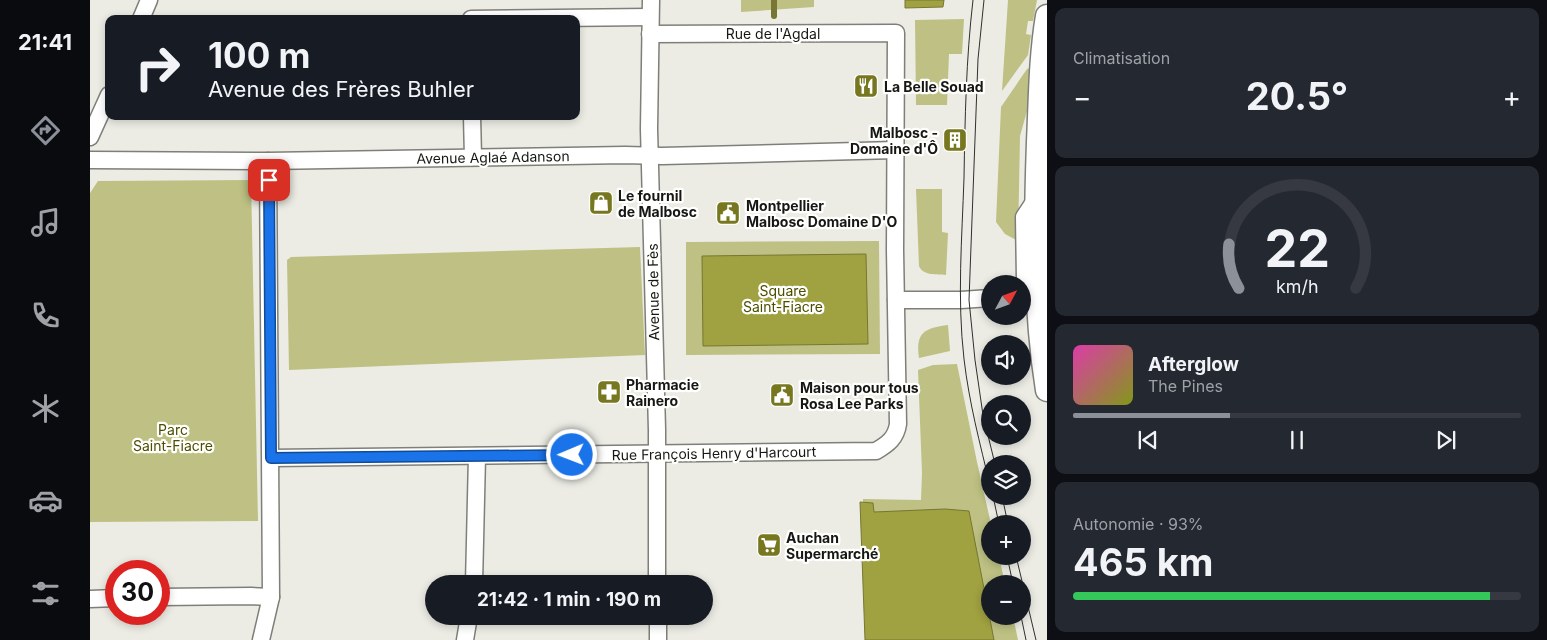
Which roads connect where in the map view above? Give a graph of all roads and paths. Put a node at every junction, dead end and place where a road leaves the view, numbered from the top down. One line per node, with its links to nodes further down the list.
1 (149, 0): 3 (street)
2 (651, 0): 6 (street, Avenue de Fès)
3 (143, 15)
4 (1047, 16): 16 (main road)
5 (580, 23): 6 (street, Rue de l'Agdal)
6 (650, 25): 7 (street, Rue de l'Agdal); 12 (street, Avenue de Fès)
7 (896, 33): 11 (street, Rue François Henry d'Harcourt)
8 (105, 104): 10 (street)
9 (472, 120): 13 (street)
10 (90, 137)
11 (896, 150): 12 (street, Avenue Aglaé Adanson); 19 (street, Rue François Henry d'Harcourt)
12 (650, 156): 13 (street, Avenue Aglaé Adanson); 22 (street, Avenue de Fès)
13 (473, 157): 15 (street, Avenue Aglaé Adanson)
14 (90, 160): 15 (street, Avenue Aglaé Adanson)
15 (268, 161): 24 (street)
16 (1036, 199): 17 (street); 20 (main road)
17 (1025, 275)
18 (981, 299): 19 (street)
19 (896, 300): 22 (street, Rue François Henry d'Harcourt)
20 (1036, 301): 21 (main road)
21 (1047, 390)
22 (657, 454): 23 (street, Rue François Henry d'Harcourt); 26 (street, Avenue de Fès)
23 (477, 456): 24 (street, Rue François Henry d'Harcourt); 25 (street)
24 (271, 458): 27 (street)
25 (474, 575)
26 (657, 575)
27 (271, 597): 29 (street); 33 (street)
28 (105, 598): 30 (street)
29 (170, 598)
30 (90, 599)
31 (468, 625): 34 (street)
32 (658, 625): 35 (street)
33 (261, 640)
34 (465, 640)
35 (658, 640)

